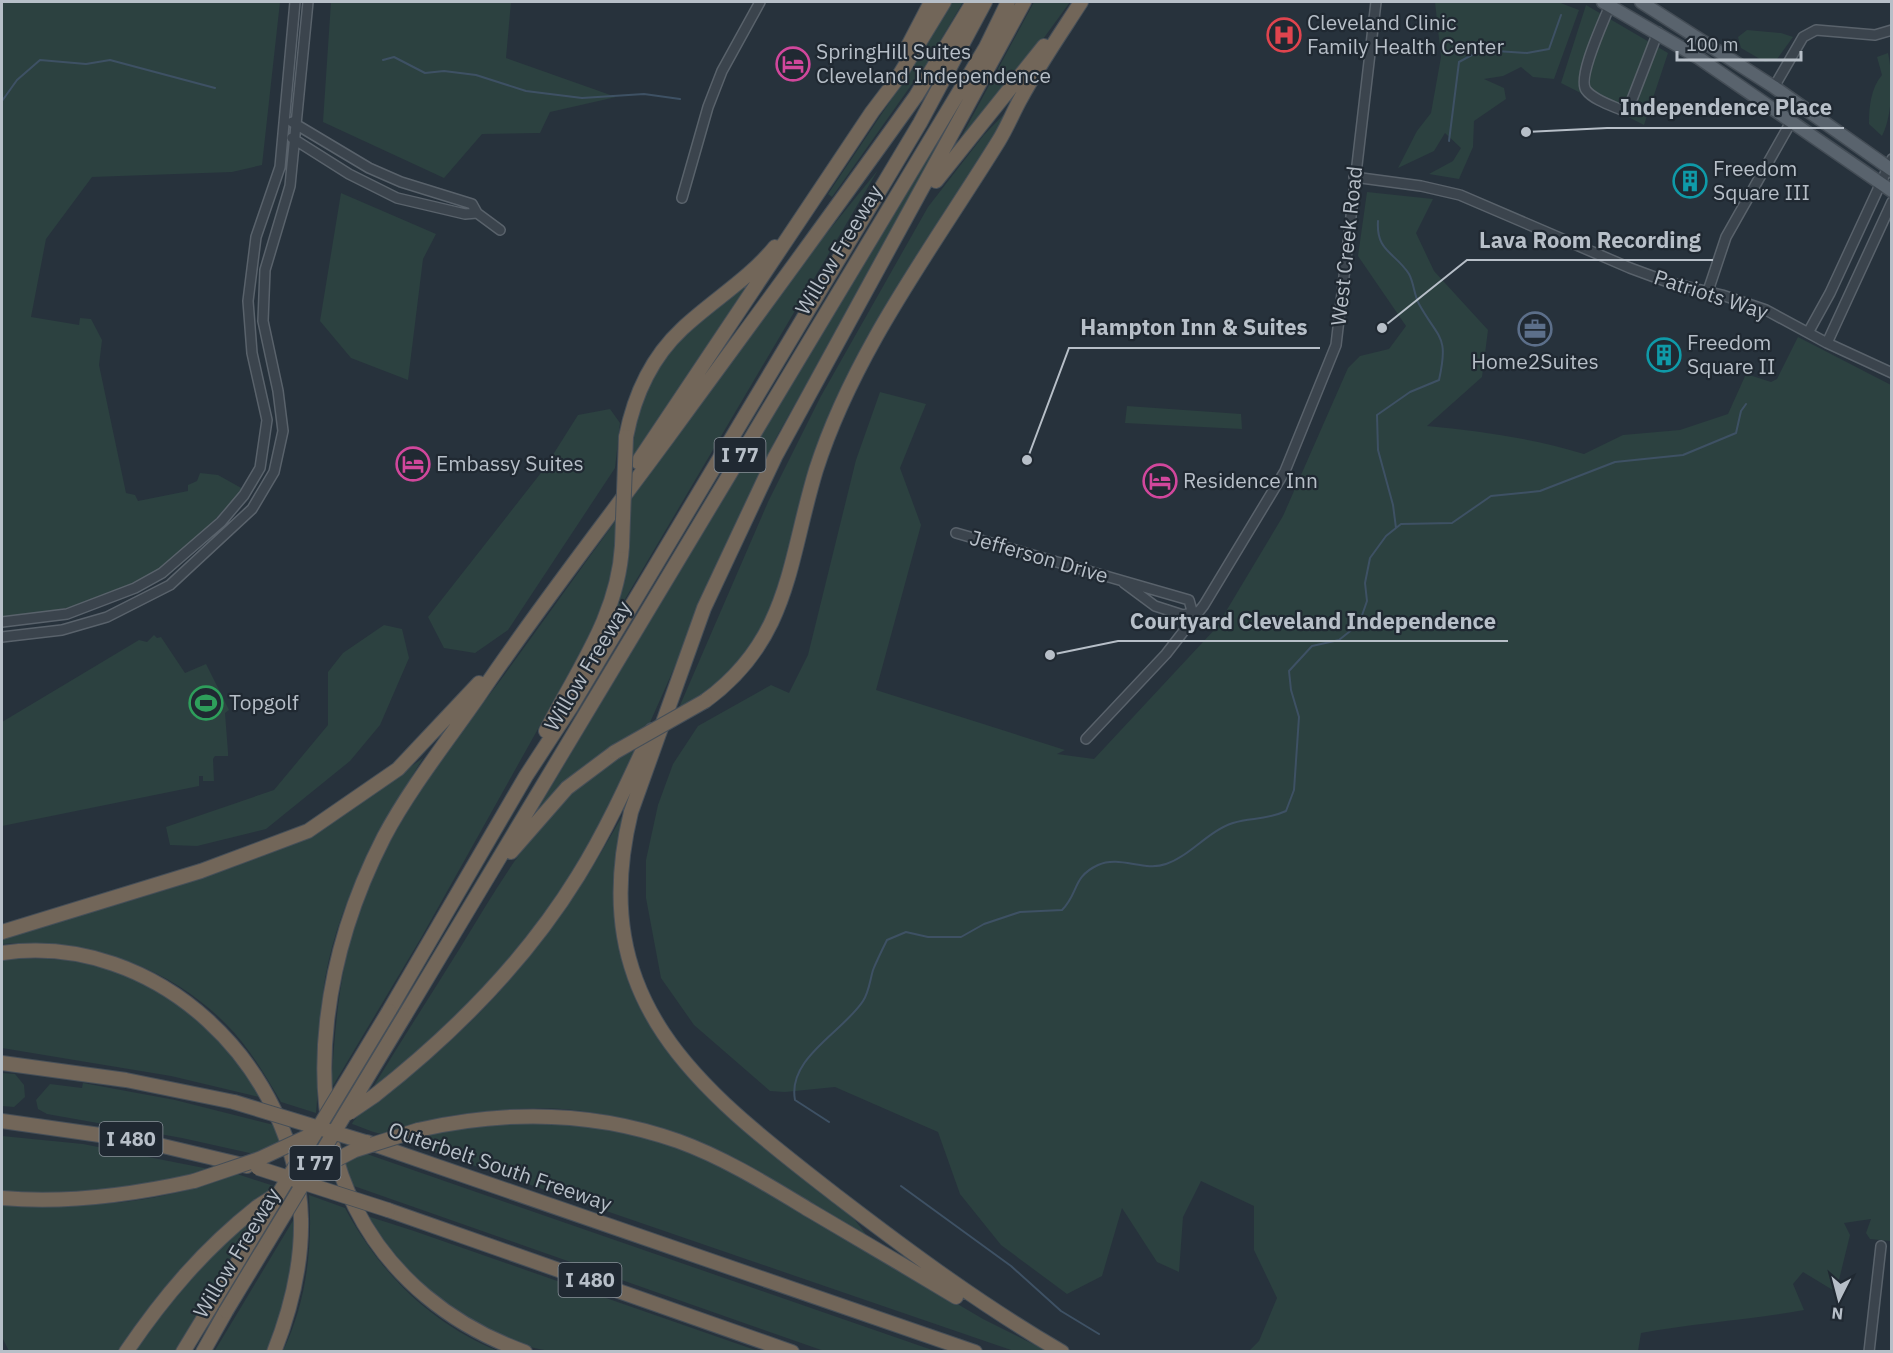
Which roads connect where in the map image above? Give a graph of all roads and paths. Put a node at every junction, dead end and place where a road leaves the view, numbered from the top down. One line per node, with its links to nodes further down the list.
1 (295, 2): 18 (street)
2 (308, 2): 20 (street)
3 (760, 2): 28 (street)
4 (930, 2): 17 (highway)
5 (944, 2): 17 (highway)
6 (973, 2): 40 (highway)
7 (985, 2): 50 (highway, Willow Freeway / I 77)
8 (1008, 2): 51 (highway, Willow Freeway / I 77)
9 (1024, 2): 34 (highway)
10 (1081, 2): 34 (highway); 51 (highway, bridge)
11 (1376, 2): 24 (street, West Creek Road)
12 (1641, 2): 16 (main road)
13 (1607, 3): 15 (main road); 15 (street)
14 (1892, 30): 16 (street)
15 (1658, 32): 19 (main road)
16 (1774, 87): 23 (main road)
17 (872, 112): 31 (highway)
18 (284, 119): 20 (street); 21 (street)
19 (1791, 122): 25 (main road); 35 (street)
20 (296, 123): 22 (street); 26 (street)
21 (282, 133): 22 (street); 39 (street)
22 (295, 140): 30 (street); 41 (street)
23 (1890, 165): 25 (street)
24 (1354, 177): 35 (street, Patriots Way); 44 (street, West Creek Road)
25 (1879, 183): 27 (main road); 36 (street)
26 (423, 189): 30 (street); 32 (street)
27 (1892, 191)
28 (682, 198)
29 (1892, 202): 37 (street)
30 (420, 205): 32 (street)
31 (807, 208): 40 (highway); 50 (highway, bridge)
32 (477, 213): 33 (street)
33 (500, 230)
34 (890, 250): 48 (highway)
35 (1708, 291): 36 (street, Patriots Way)
36 (1809, 331): 37 (street, Patriots Way)
37 (1827, 343): 38 (street, Patriots Way)
38 (1892, 374)
39 (226, 516): 41 (street); 45 (street)
40 (602, 523): 47 (highway)
41 (237, 525): 46 (street)
42 (956, 533): 43 (street, Jefferson Drive)
43 (1122, 582): 44 (street, Jefferson Drive); 44 (street, Jefferson Drive)
44 (1195, 612): 49 (street, West Creek Road)
45 (2, 622)
46 (2, 637)
47 (507, 654): 52 (highway); 62 (highway)
48 (689, 655): 56 (highway, bridge); 65 (highway)
49 (1086, 739)
50 (526, 776): 59 (highway, Willow Freeway / I 77, bridge)
51 (471, 907): 60 (highway, Willow Freeway / I 77, bridge)
52 (2, 932)
53 (2, 953): 61 (highway)
54 (2, 1063): 64 (highway, Outerbelt South Freeway / I 480, bridge)
55 (2, 1121): 63 (highway, I 480, bridge)
56 (2, 1198)
57 (1881, 1246): 66 (street)
58 (126, 1352): 65 (highway, bridge)
59 (183, 1352)
60 (203, 1352)
61 (274, 1352)
62 (525, 1352)
63 (792, 1352)
64 (975, 1352)
65 (1062, 1352)
66 (1869, 1352)

